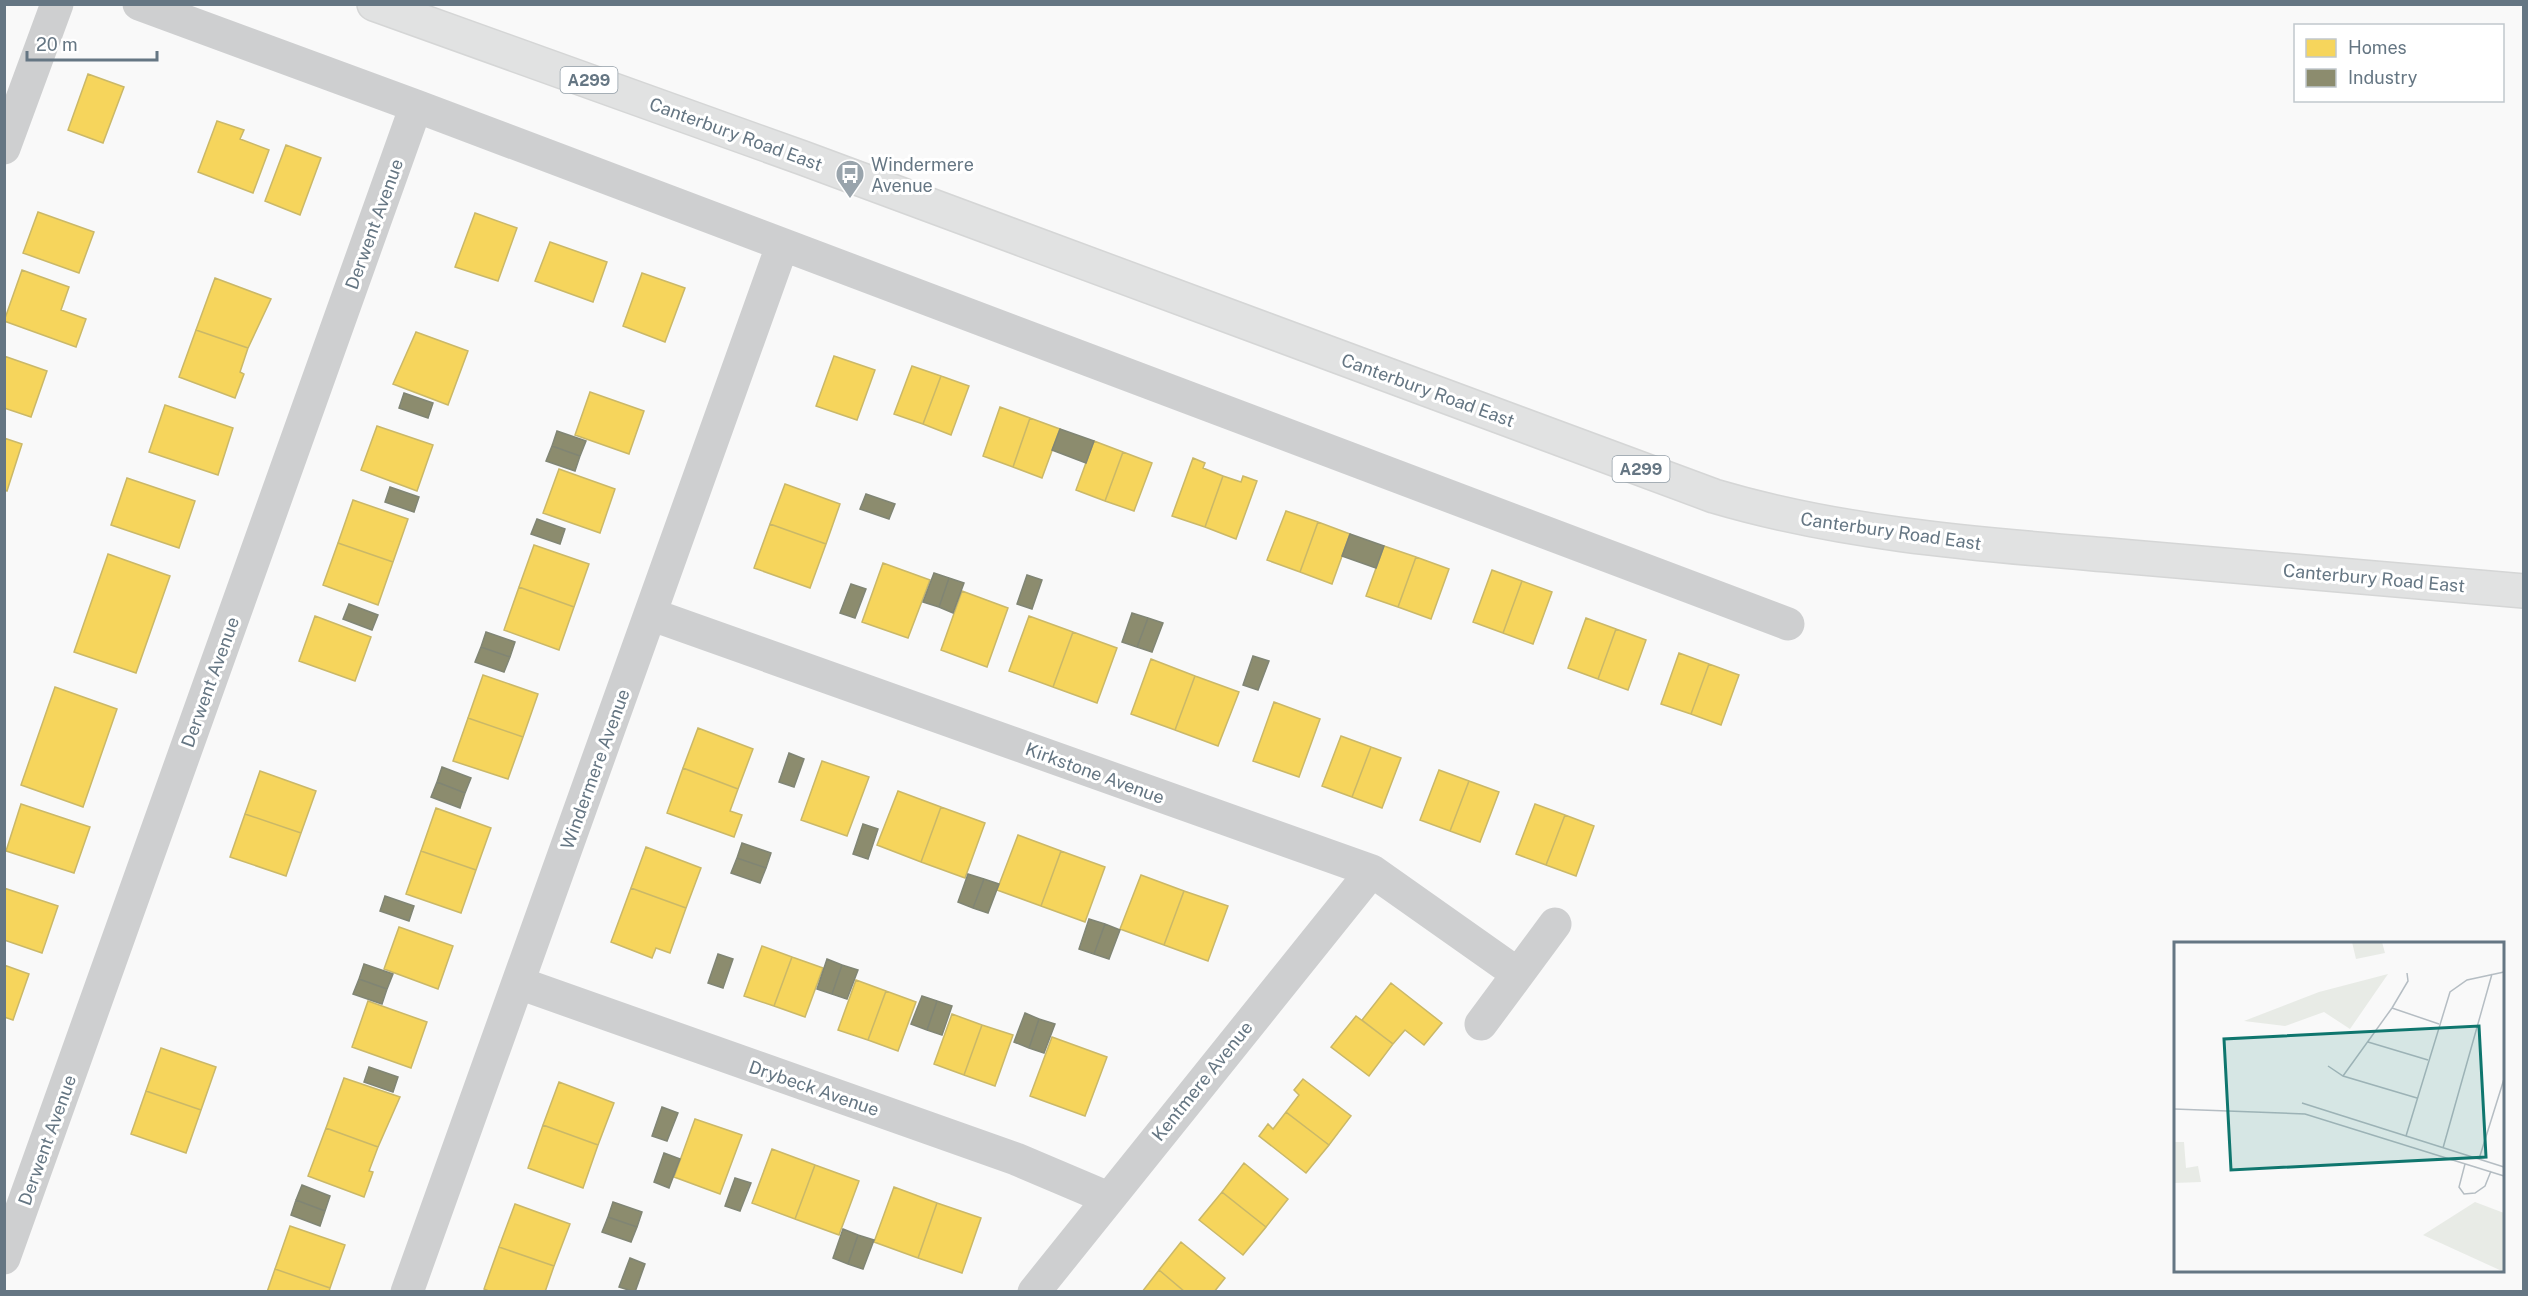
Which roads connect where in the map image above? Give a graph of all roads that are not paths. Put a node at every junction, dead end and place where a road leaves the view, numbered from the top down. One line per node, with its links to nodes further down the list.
1 (57, 4): 5 (street)
2 (139, 4): 4 (street)
3 (374, 4): 7 (highway, Canterbury Road East / A299)
4 (416, 106): 6 (street); 16 (street, Derwent Avenue)
5 (4, 148)
6 (782, 246): 8 (street, Windermere Avenue); 9 (street)
7 (2523, 591)
8 (650, 614): 10 (street, Kirkstone Avenue); 13 (street, Windermere Avenue)
9 (1788, 624)
10 (1372, 871): 12 (street, Kirkstone Avenue); 15 (street, Kentmere Avenue)
11 (1555, 924): 12 (street)
12 (1518, 974): 14 (street)
13 (519, 983): 15 (street, Drybeck Avenue); 17 (street, Windermere Avenue)
14 (1480, 1024)
15 (1108, 1198): 18 (street, Kentmere Avenue)
16 (4, 1258)
17 (407, 1292)
18 (1034, 1292)

